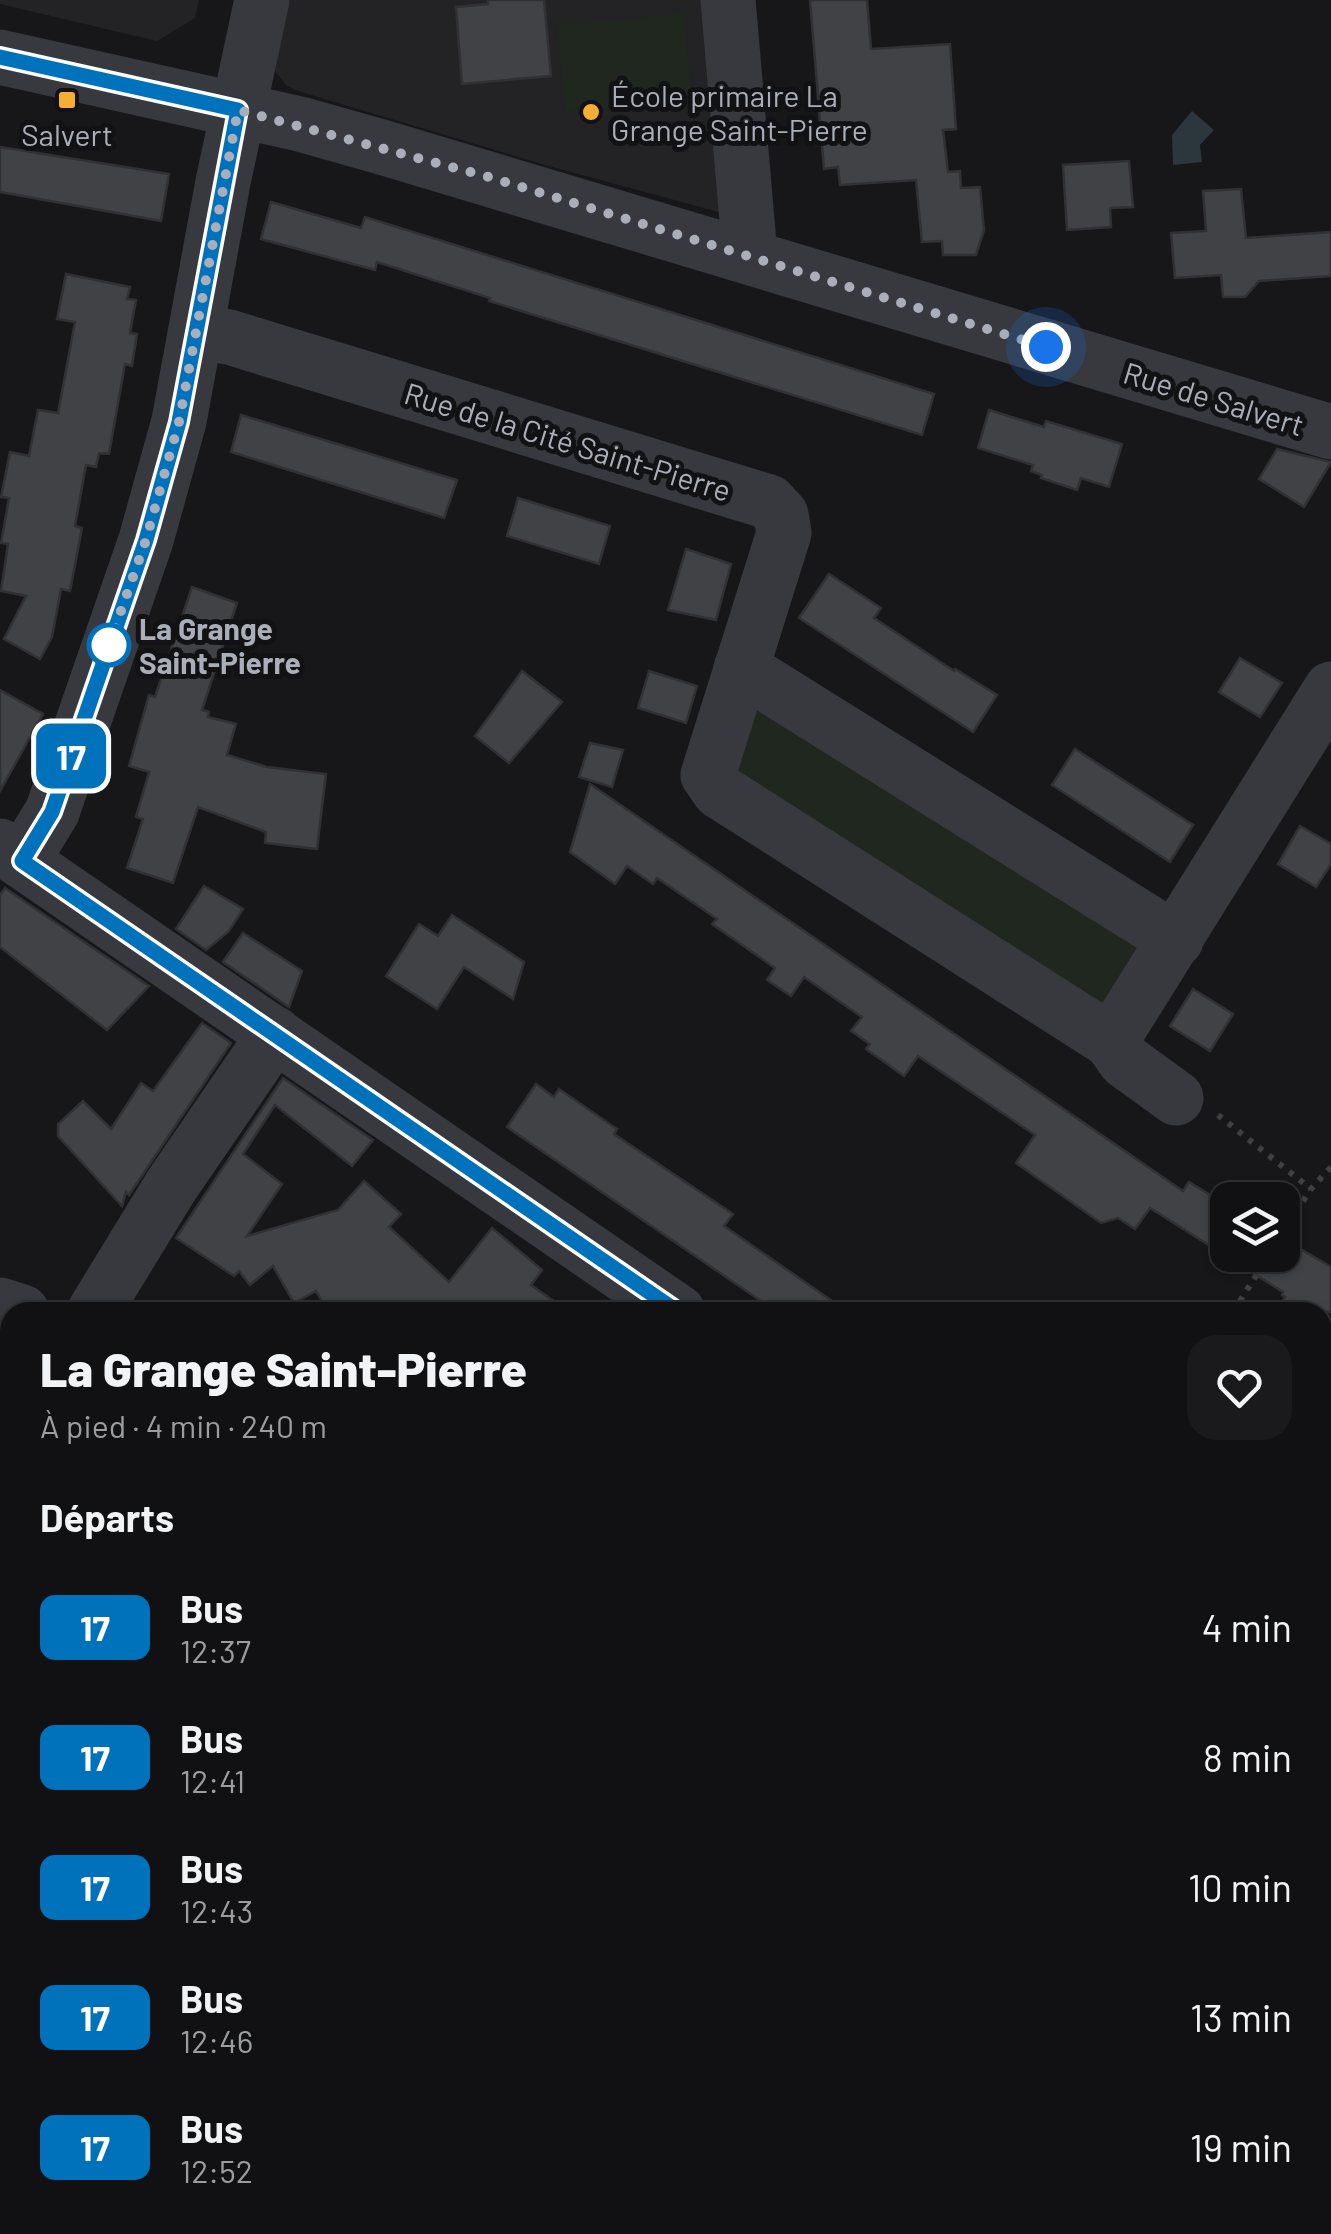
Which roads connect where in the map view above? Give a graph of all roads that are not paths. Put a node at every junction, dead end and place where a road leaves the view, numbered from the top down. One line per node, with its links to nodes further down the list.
1 (262, 0): 4 (street)
2 (728, 0): 5 (street)
3 (0, 57): 4 (street, Rue de Salvert)
4 (238, 110): 5 (street, Rue de Salvert); 6 (street)
5 (750, 255): 7 (street, Rue de Salvert)
6 (196, 332): 8 (street, Rue de la Cité Saint-Pierre); 10 (street)
7 (1331, 432)
8 (741, 668): 11 (street); 13 (street, Rue de la Cité Saint-Pierre)
9 (1331, 689): 11 (street)
10 (11, 853): 12 (street)
11 (1176, 940): 13 (street)
12 (274, 1034): 15 (street); 16 (street)
13 (1111, 1041): 14 (street, Rue de la Cité Saint-Pierre)
14 (1176, 1098)
15 (100, 1302)
16 (663, 1302)

